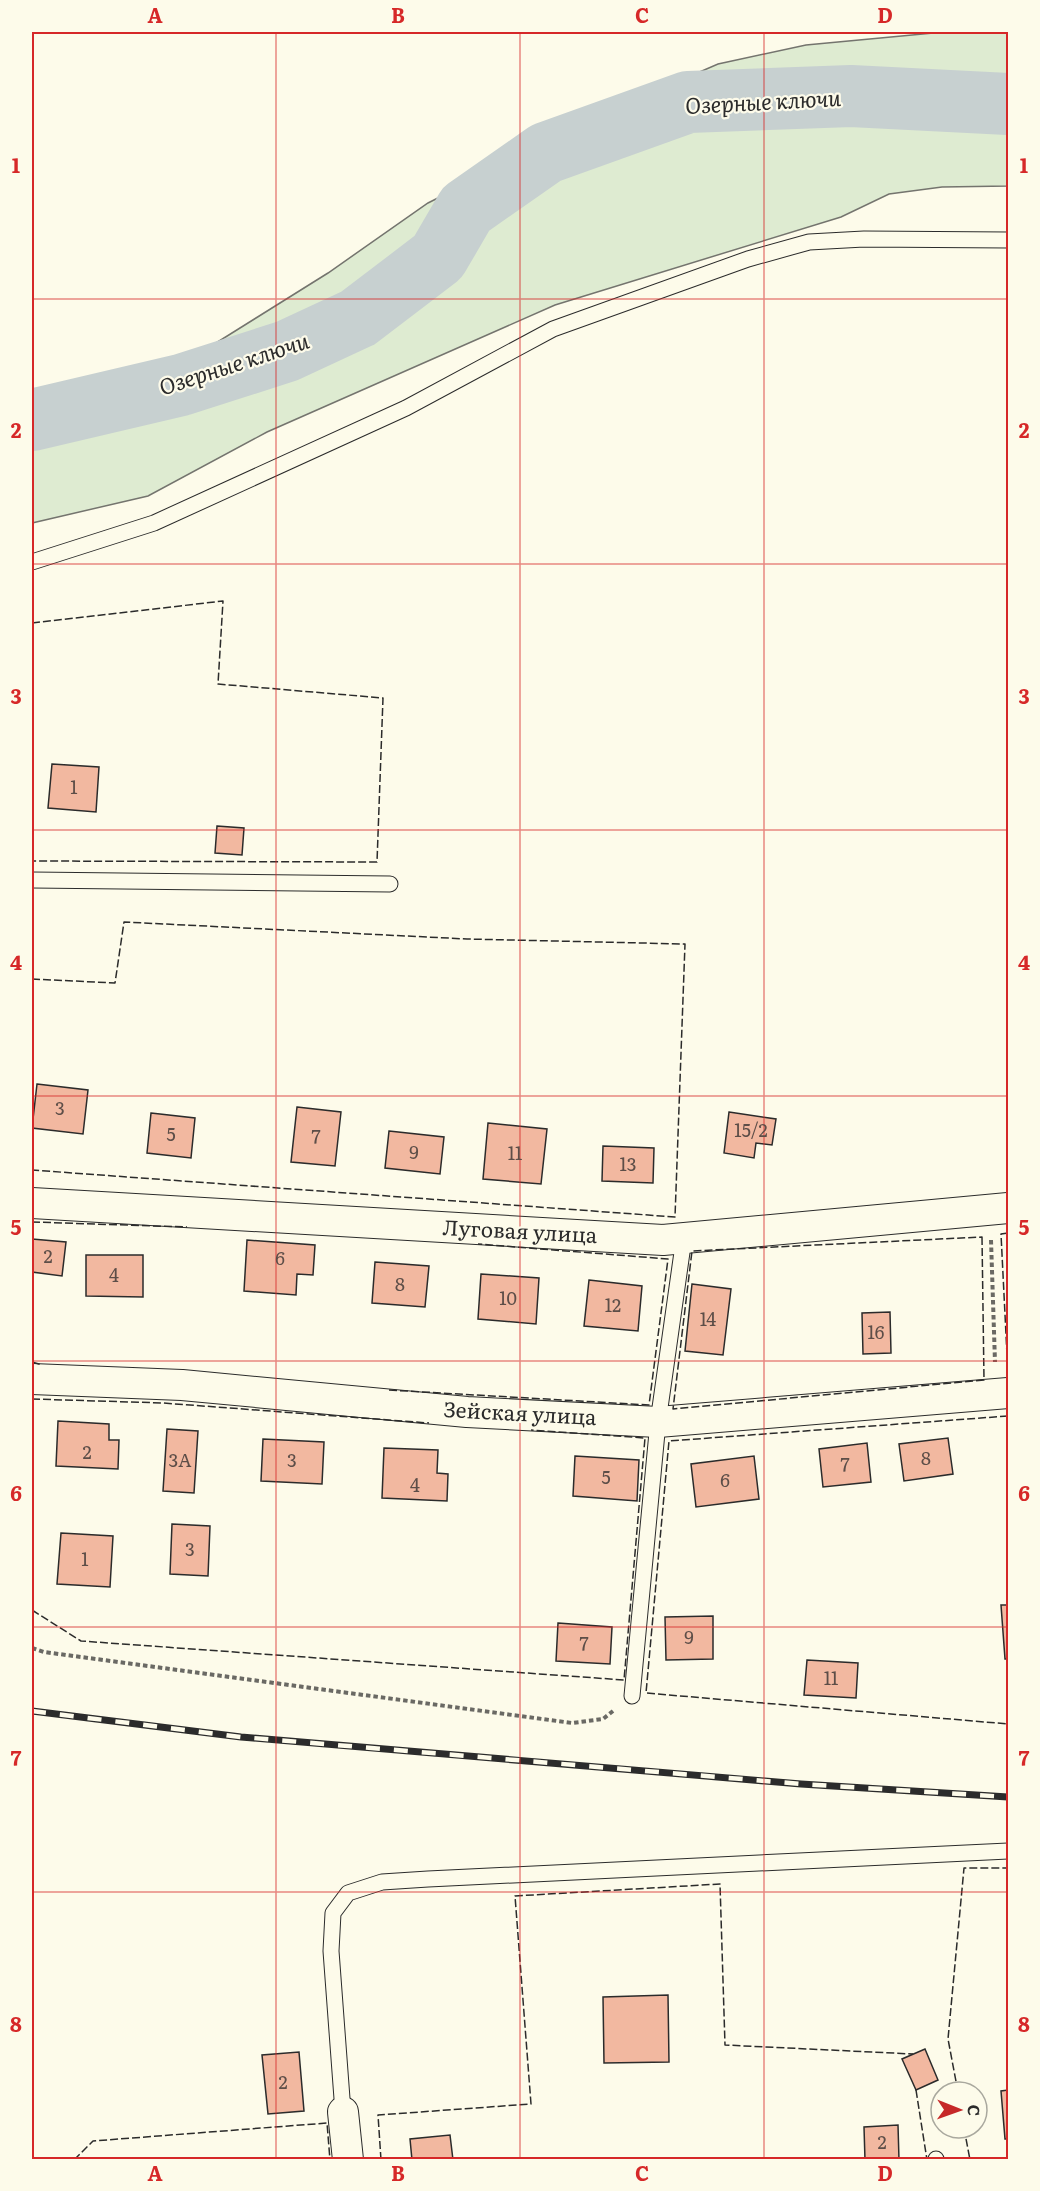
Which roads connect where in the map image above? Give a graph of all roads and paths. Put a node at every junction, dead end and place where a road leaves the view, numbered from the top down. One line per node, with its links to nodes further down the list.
1 (1008, 240): 2 (lane)
2 (32, 562)
3 (32, 880): 4 (lane)
4 (390, 884)
5 (32, 1203): 7 (street, Луговая улица)
6 (999, 1209): 7 (street, Луговая улица); 9 (path)
7 (684, 1238): 10 (lane)
8 (32, 1379): 10 (street, Зейская улица)
9 (1002, 1394): 10 (street, Зейская улица)
10 (658, 1422): 12 (lane)
11 (32, 1648): 12 (path)
12 (632, 1696)
13 (1008, 1851): 14 (lane)
14 (343, 2112): 15 (street)
15 (348, 2160)

